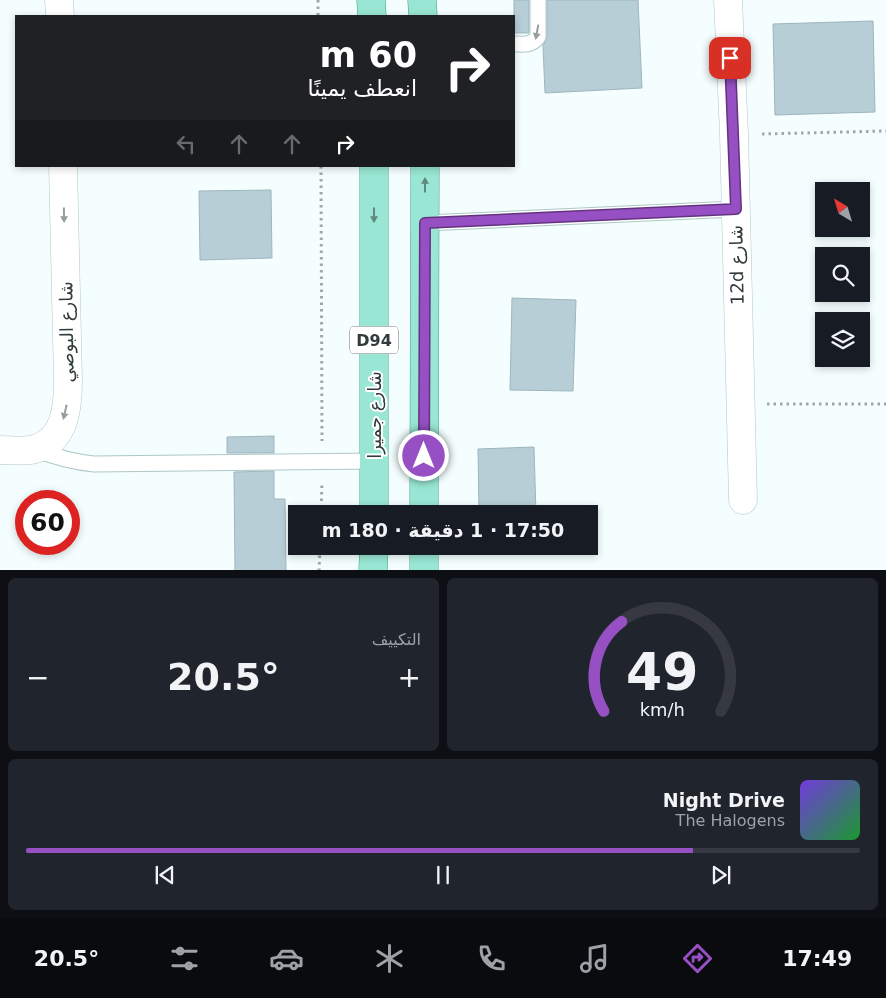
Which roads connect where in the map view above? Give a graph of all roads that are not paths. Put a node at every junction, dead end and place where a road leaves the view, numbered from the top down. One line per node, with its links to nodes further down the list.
1 (59, 0): 6 (street)
2 (371, 0): 7 (main road)
3 (422, 0): 8 (main road)
4 (538, 0): 9 (lane, one-way to 9)
5 (728, 0): 13 (street, 12d شارع)
6 (60, 15)
7 (372, 15)
8 (423, 15)
9 (515, 44)
10 (63, 167): 16 (street, شارع البوصي, one-way to 16)
11 (374, 167): 17 (main road, شارع جميرا / D94, one-way to 17)
12 (425, 167): 14 (main road, one-way to 12)
13 (736, 209): 14 (lane); 18 (street, 12d شارع)
14 (425, 223): 20 (main road)
15 (0, 450): 16 (street)
16 (34, 450): 17 (lane)
17 (375, 461): 19 (main road, شارع جميرا / D94)
18 (743, 500)
19 (374, 505)
20 (424, 505)
21 (374, 555): 23 (main road)
22 (424, 555): 24 (main road)
23 (374, 570)
24 (424, 570)

